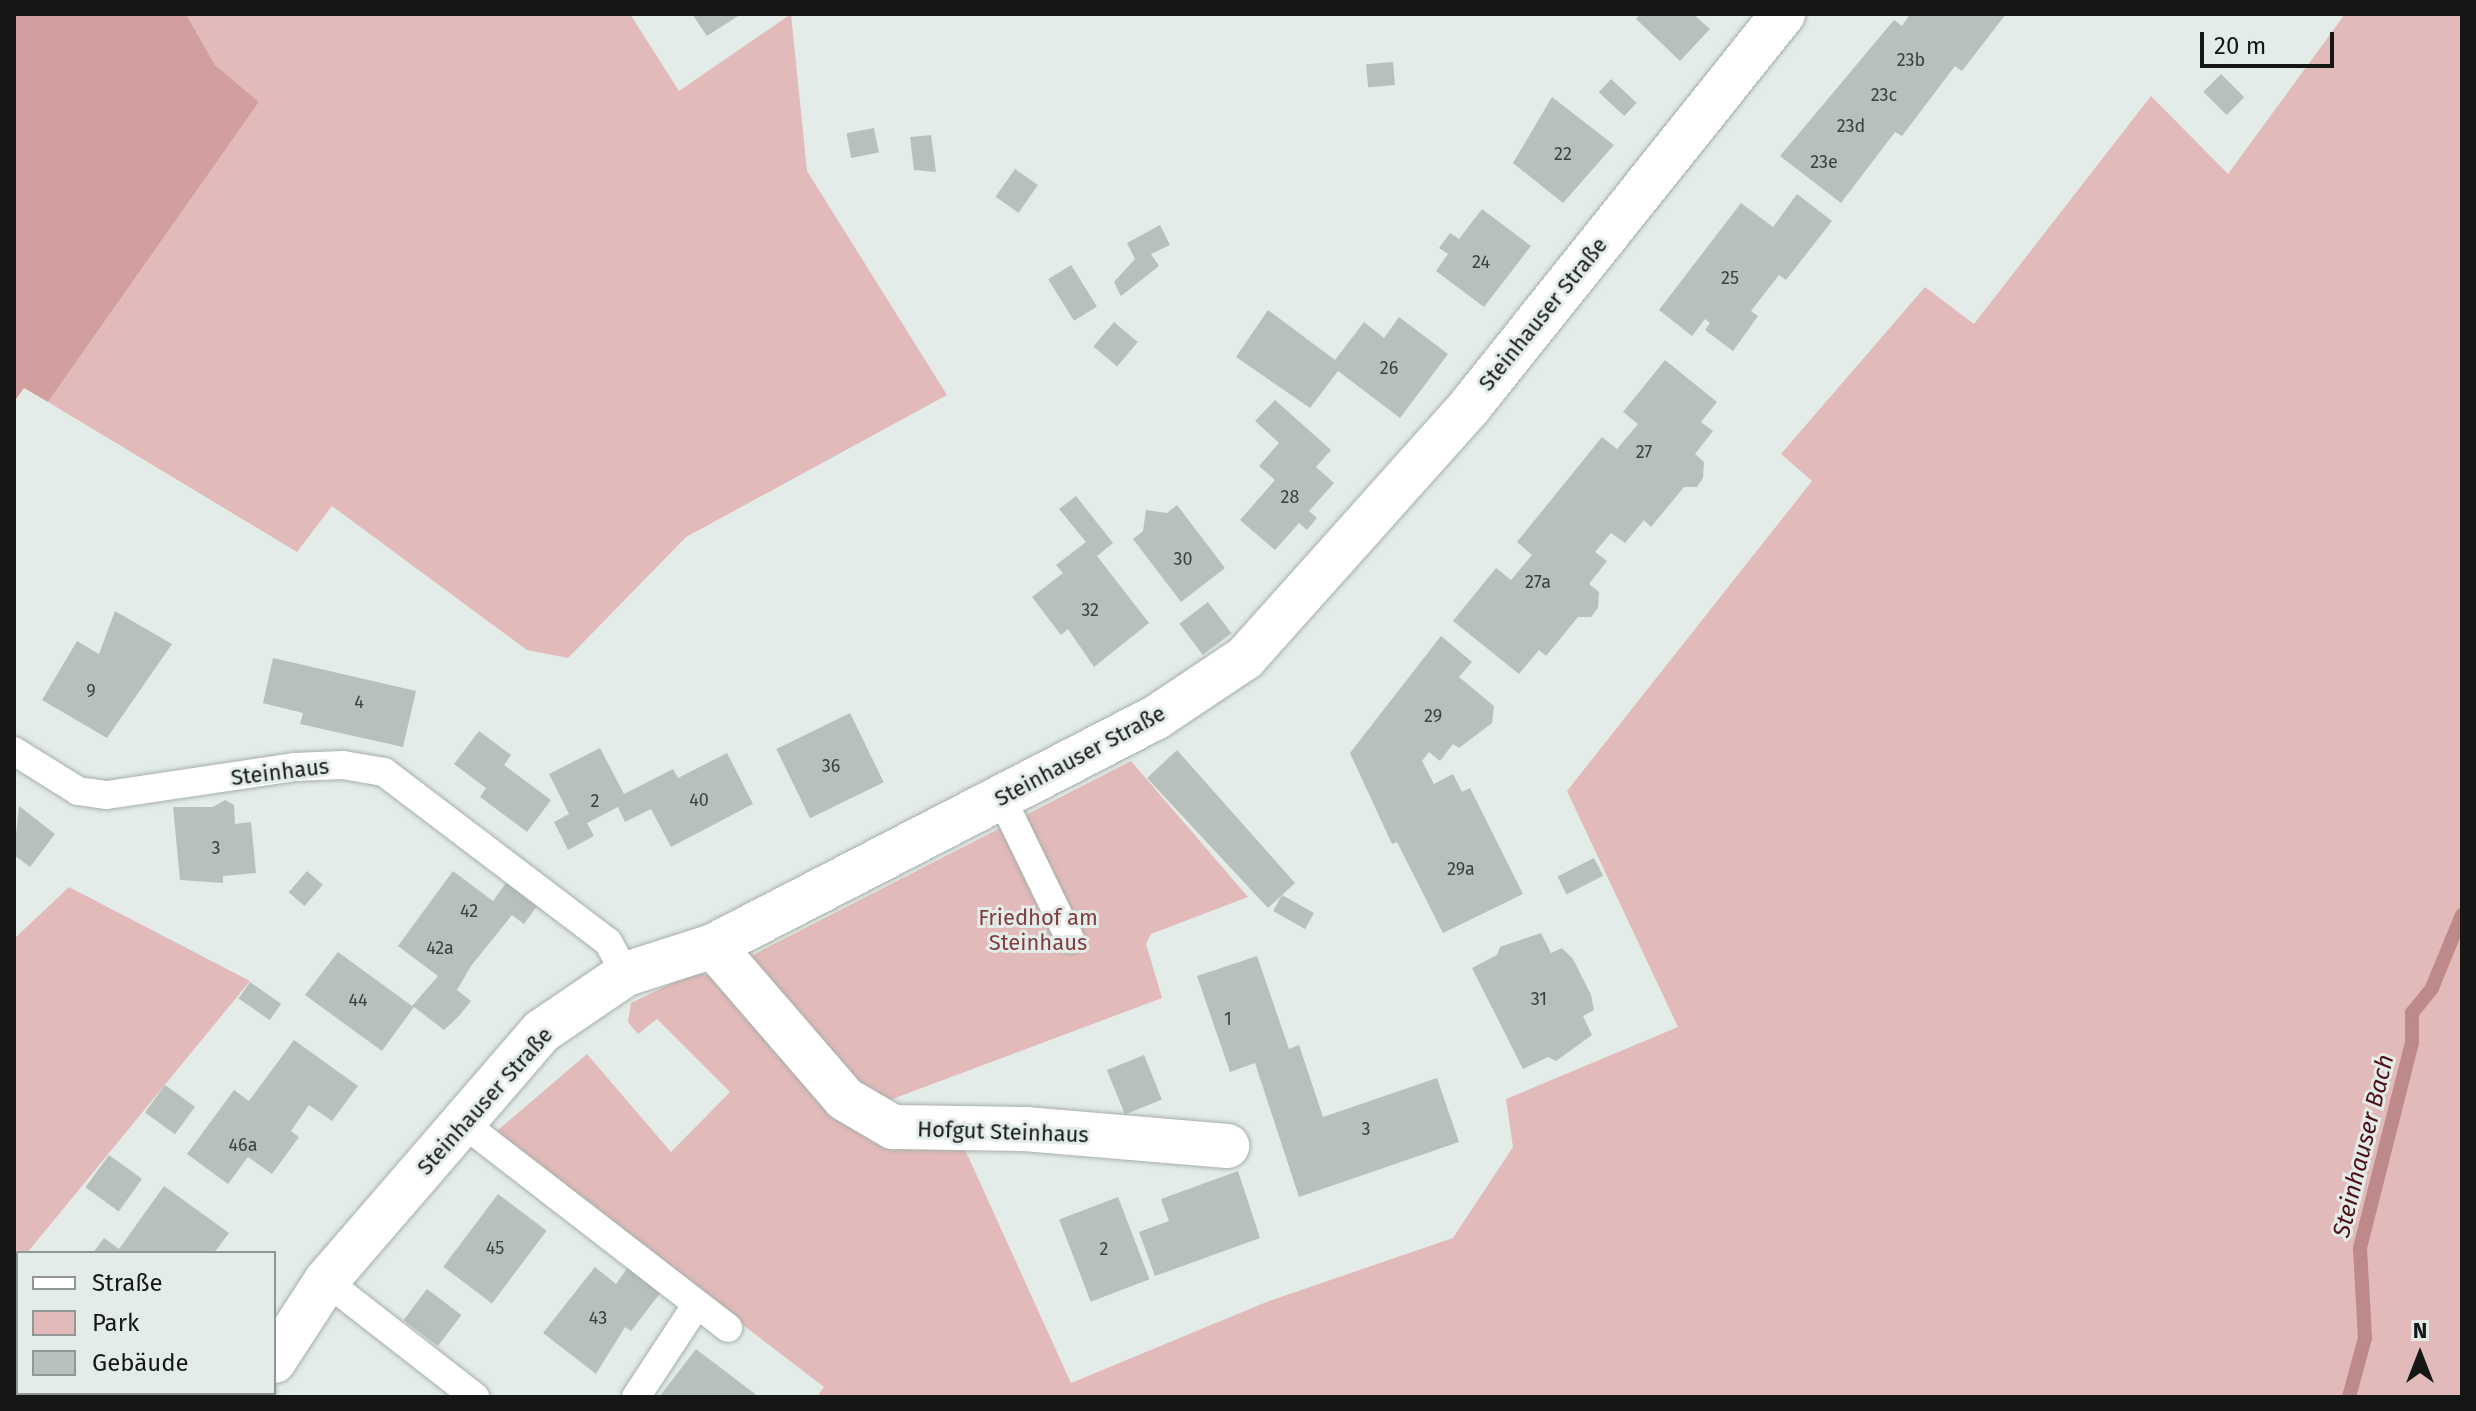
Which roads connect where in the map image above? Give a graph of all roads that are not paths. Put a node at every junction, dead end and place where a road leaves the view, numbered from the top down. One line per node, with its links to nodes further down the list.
1 (1783, 14): 3 (street, Steinhauser Straße)
2 (14, 751): 6 (lane, Steinhaus)
3 (1001, 797): 4 (lane); 5 (street, Steinhauser Straße)
4 (1070, 939)
5 (713, 946): 6 (street, Steinhauser Straße); 8 (street, Hofgut Steinhaus)
6 (626, 974): 7 (street, Steinhauser Straße)
7 (463, 1123): 9 (street, Steinhauser Straße); 10 (lane)
8 (1227, 1146)
9 (326, 1281): 12 (street, Steinhauser Straße); 13 (lane)
10 (697, 1304): 11 (lane); 14 (lane)
11 (728, 1328)
12 (276, 1358)
13 (475, 1397)
14 (636, 1397)

